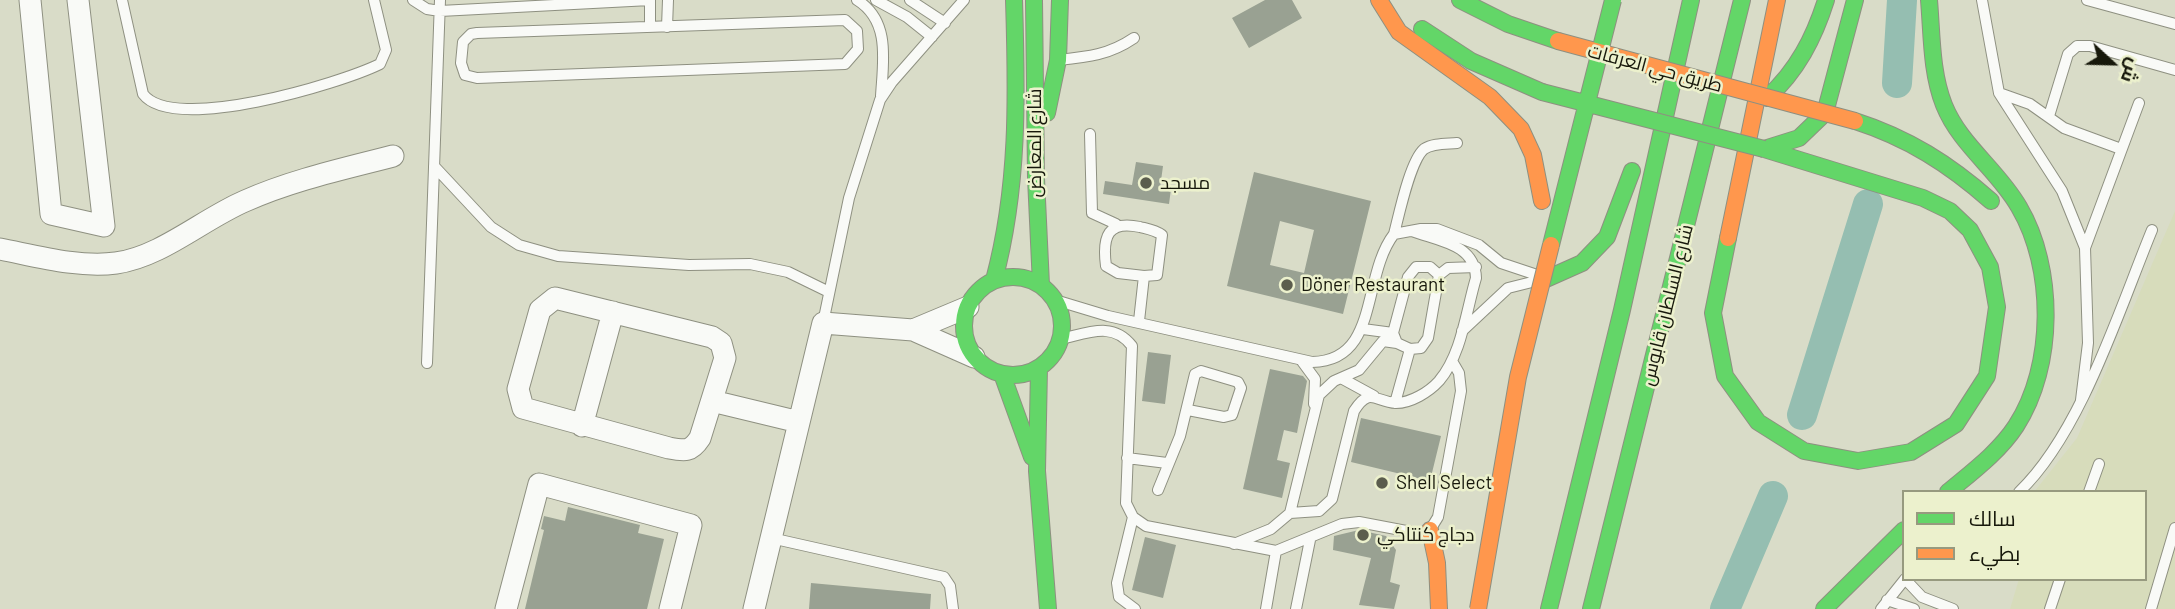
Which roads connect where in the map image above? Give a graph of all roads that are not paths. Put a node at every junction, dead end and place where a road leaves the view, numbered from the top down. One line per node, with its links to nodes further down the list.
1 (30, 0): 2 (street)
2 (78, 0)
3 (122, 0): 4 (lane)
4 (374, 0)
5 (413, 0): 26 (lane)
6 (650, 0): 26 (lane); 30 (lane)
7 (668, 0): 31 (lane)
8 (857, 0): 39 (lane)
9 (876, 0): 32 (lane)
10 (910, 0): 28 (lane)
11 (964, 0): 28 (lane)
12 (1014, 0): 64 (main road, شارع المعارض)
13 (1034, 0): 51 (main road, شارع المعارض)
14 (1060, 0): 35 (main road)
15 (1379, 0): 84 (main road, bridge)
16 (1388, 0): 41 (main road, bridge)
17 (1460, 0): 34 (main road, طريق حي العرفات, bridge)
18 (1613, 0): 34 (main road, bridge)
19 (1742, 0): 127 (main road, شارع السلطان قابوس)
20 (1777, 0): 47 (main road)
21 (1826, 0): 38 (main road)
22 (1855, 0): 42 (main road)
23 (1929, 0): 59 (main road)
24 (1982, 0): 37 (lane)
25 (2087, 0): 29 (lane)
26 (440, 5): 52 (lane)
27 (1690, 6): 44 (main road); 126 (main road)
28 (945, 23): 32 (lane)
29 (2175, 24)
30 (650, 27): 31 (lane); 31 (lane)
31 (667, 27)
32 (932, 37): 39 (lane)
33 (1134, 38): 35 (lane)
34 (1599, 54): 38 (main road, طريق حي العرفات, bridge); 41 (main road, bridge)
35 (1058, 60): 51 (main road)
36 (2175, 70): 43 (lane)
37 (1999, 93): 43 (lane); 57 (lane)
38 (1767, 98): 42 (main road, طريق حي العرفات, bridge)
39 (880, 100): 66 (lane)
40 (2139, 103): 48 (lane)
41 (1584, 105): 47 (main road, bridge); 84 (main road, bridge)
42 (1825, 113): 47 (main road); 59 (main road, طريق حي العرفات, bridge)
43 (2049, 116): 48 (lane)
44 (1644, 132)
45 (1090, 134): 53 (lane)
46 (1457, 143): 56 (lane)
47 (1764, 149)
48 (2121, 149): 57 (lane)
49 (393, 156): 58 (street)
50 (1636, 156): 63 (main road)
51 (1037, 160): 65 (main road, شارع المعارض)
52 (434, 166): 66 (lane); 81 (lane)
53 (1116, 225): 62 (lane); 62 (lane)
54 (1409, 230): 56 (lane); 60 (lane); 63 (lane)
55 (2152, 230): 87 (lane)
56 (1394, 234): 73 (lane)
57 (2085, 248): 87 (lane)
58 (0, 249)
59 (2040, 266): 99 (main road)
60 (1476, 267): 61 (lane); 74 (lane)
61 (1439, 275): 75 (lane); 77 (lane)
62 (1144, 276): 70 (lane)
63 (1546, 279): 74 (lane)
64 (994, 280): 65 (main road); 68 (main road)
65 (1041, 285): 67 (main road)
66 (829, 292): 71 (lane)
67 (1055, 300): 70 (lane); 76 (main road)
68 (968, 307): 72 (street); 78 (main road)
69 (613, 312): 88 (street); 93 (street); 93 (street)
70 (1139, 321): 79 (lane)
71 (823, 323): 72 (street); 92 (street)
72 (913, 330): 78 (street)
73 (1363, 330): 75 (lane); 79 (lane)
74 (1460, 334): 80 (lane)
75 (1395, 338): 77 (lane); 85 (lane)
76 (1060, 339): 82 (main road); 94 (lane)
77 (1410, 349): 89 (lane)
78 (974, 356): 83 (main road)
79 (1301, 360): 91 (lane)
80 (1452, 361): 89 (lane); 105 (lane)
81 (427, 363)
82 (1039, 368): 83 (main road); 97 (main road)
83 (1002, 374): 97 (main road)
84 (1518, 377): 125 (main road, bridge)
85 (1341, 379): 86 (lane); 91 (lane)
86 (1374, 396): 89 (lane); 102 (lane)
87 (2081, 400): 100 (lane)
88 (712, 401): 92 (street); 93 (street)
89 (1395, 403)
90 (1188, 410): 90 (lane); 95 (lane)
91 (1313, 410): 102 (lane)
92 (799, 422): 107 (street)
93 (582, 426)
94 (1127, 458): 95 (lane); 103 (lane)
95 (1167, 463): 98 (lane)
96 (2099, 464): 101 (lane)
97 (1037, 471): 120 (main road)
98 (1158, 490)
99 (1950, 490)
100 (2021, 490)
101 (2091, 490)
102 (1290, 513): 109 (lane)
103 (1133, 517): 109 (lane); 121 (lane)
104 (2175, 528): 131 (lane)
105 (1430, 530): 108 (lane); 124 (main road)
106 (1902, 532): 128 (main road)
107 (771, 538): 118 (street); 119 (lane)
108 (1310, 540): 110 (lane); 123 (lane)
109 (1232, 545): 110 (lane)
110 (1276, 551): 122 (lane)
111 (1903, 581): 114 (lane)
112 (1907, 581): 115 (lane)
113 (2059, 581): 130 (lane)
114 (1884, 604): 129 (lane)
115 (1945, 608)
116 (506, 609): 117 (street)
117 (670, 609)
118 (754, 609)
119 (953, 609)
120 (1048, 609)
121 (1135, 609)
122 (1266, 609)
123 (1296, 609)
124 (1439, 609)
125 (1479, 609)
126 (1549, 609)
127 (1591, 609)
128 (1824, 609)
129 (1914, 609)
130 (2050, 609)
131 (2151, 609)

